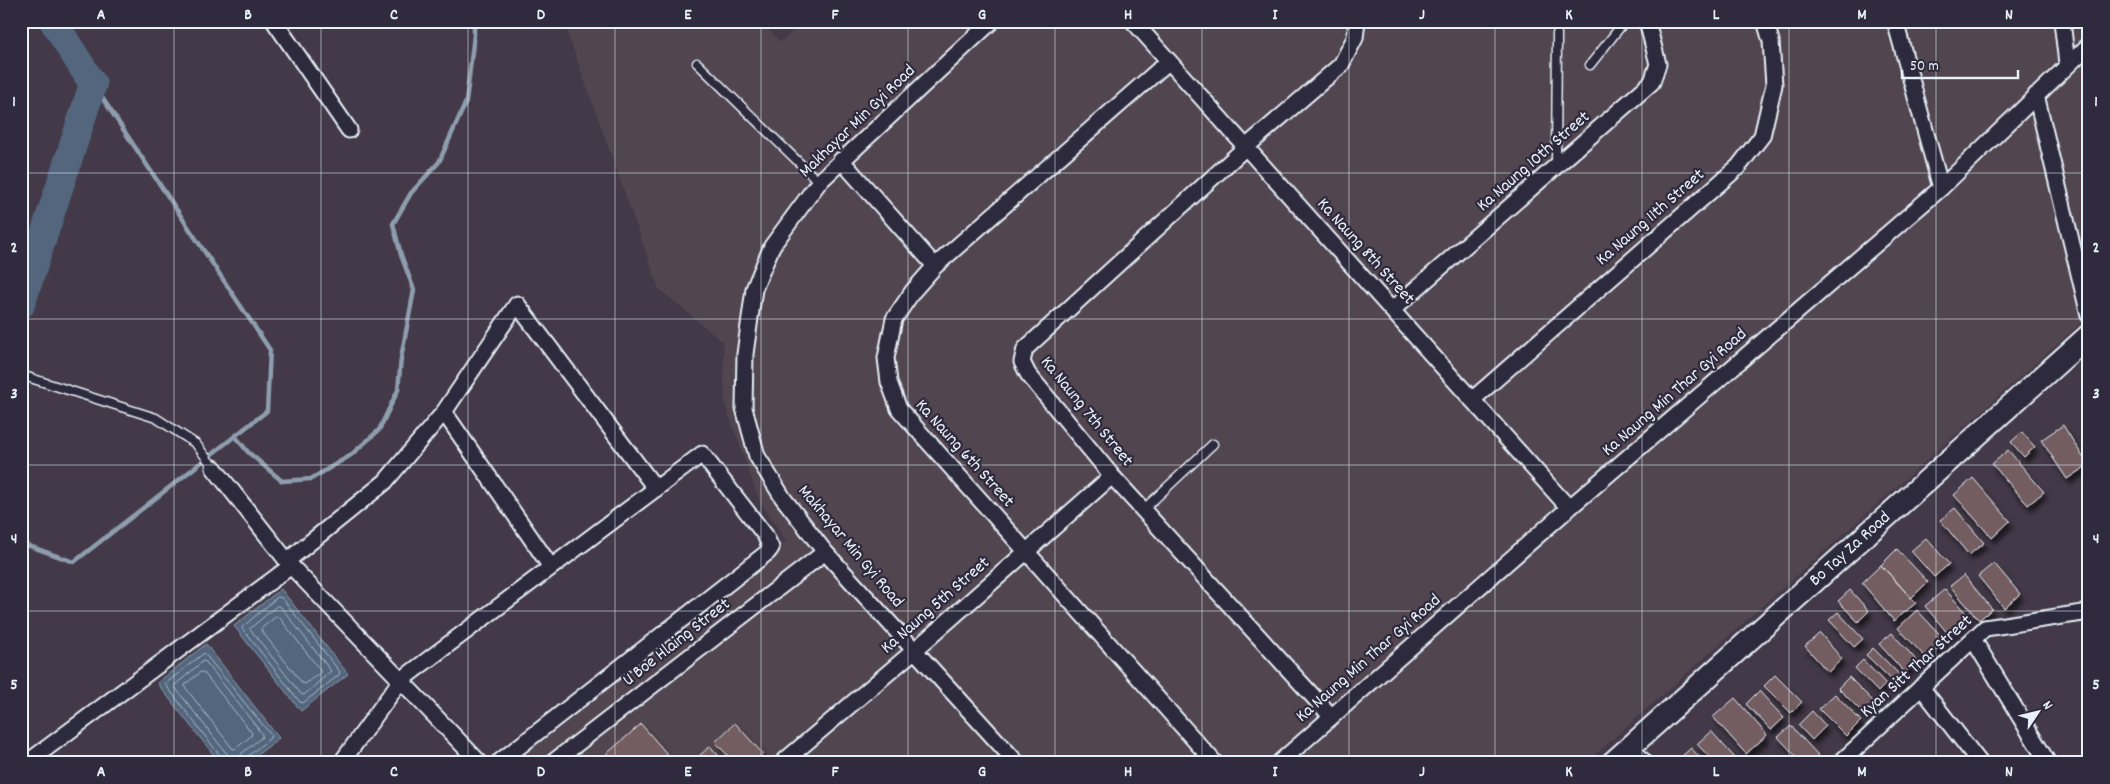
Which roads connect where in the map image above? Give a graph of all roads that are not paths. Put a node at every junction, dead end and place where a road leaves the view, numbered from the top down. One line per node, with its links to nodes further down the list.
1 (274, 21): 17 (street)
2 (992, 21): 19 (street, Makhayar Min Gyi Road)
3 (1133, 21): 12 (street, Ka Naung 8th Street)
4 (1357, 21): 18 (street, Ka Naung 7th Street)
5 (1625, 21): 15 (lane)
6 (1647, 21): 20 (street, Ka Naung 10th Street)
7 (1765, 21): 28 (street, Ka Naung 11th Street)
8 (1895, 21): 22 (street)
9 (2062, 21): 14 (street)
10 (1557, 34): 20 (lane)
11 (2089, 45): 14 (street, Ka Naung Min Thar Gyi Road)
12 (1169, 61): 18 (street, Ka Naung 8th Street); 23 (street, Ka Naung 6th Street)
13 (697, 63): 21 (lane)
14 (2067, 64): 16 (street, Ka Naung Min Thar Gyi Road)
15 (1590, 65)
16 (2036, 95): 22 (street, Ka Naung Min Thar Gyi Road); 25 (street)
17 (349, 130)
18 (1246, 147): 24 (street, Ka Naung 8th Street); 32 (street, Ka Naung 7th Street)
19 (842, 160): 21 (street, Makhayar Min Gyi Road); 23 (street)
20 (1556, 168): 24 (street, Ka Naung 10th Street)
21 (819, 182): 36 (street, Makhayar Min Gyi Road)
22 (1941, 188): 34 (street, Ka Naung Min Thar Gyi Road)
23 (935, 266): 37 (street, Ka Naung 6th Street)
24 (1392, 310): 28 (street, Ka Naung 8th Street)
25 (2089, 315)
26 (2089, 335): 46 (main road, Bo Tay Za Road)
27 (21, 375): 31 (lane)
28 (1472, 400): 34 (street, Ka Naung 8th Street)
29 (444, 412): 33 (street); 38 (street); 39 (street)
30 (1213, 444): 35 (lane)
31 (214, 468): 38 (street)
32 (1112, 476): 35 (street, Ka Naung 7th Street); 37 (street, Ka Naung 5th Street)
33 (656, 489): 39 (street); 50 (street)
34 (1569, 508): 45 (street, Ka Naung Min Thar Gyi Road)
35 (1143, 510): 45 (street, Ka Naung 7th Street)
36 (825, 552): 42 (street, Makhayar Min Gyi Road); 51 (street, U Boe Hlaing Street)
37 (1027, 552): 42 (street, Ka Naung 5th Street); 54 (street, Ka Naung 6th Street)
38 (289, 563): 43 (street); 47 (street)
39 (552, 567): 43 (street)
40 (2089, 612): 41 (street, Kyan Sitt Thar Street)
41 (1973, 639): 44 (street, Kyan Sitt Thar Street); 60 (street)
42 (915, 650): 52 (street, Ka Naung 5th Street); 53 (street, Makhayar Min Gyi Road)
43 (400, 680): 48 (street); 49 (street)
44 (1921, 688): 58 (street, Kyan Sitt Thar Street); 59 (street)
45 (1331, 716): 55 (street, Ka Naung Min Thar Gyi Road)
46 (1630, 746): 56 (main road, Bo Tay Za Road); 57 (street)
47 (36, 763)
48 (341, 763)
49 (480, 763)
50 (498, 763)
51 (552, 763)
52 (782, 763)
53 (1017, 763)
54 (1215, 763)
55 (1279, 763)
56 (1612, 763)
57 (1645, 763)
58 (1840, 763)
59 (1980, 763)
60 (2048, 763)

